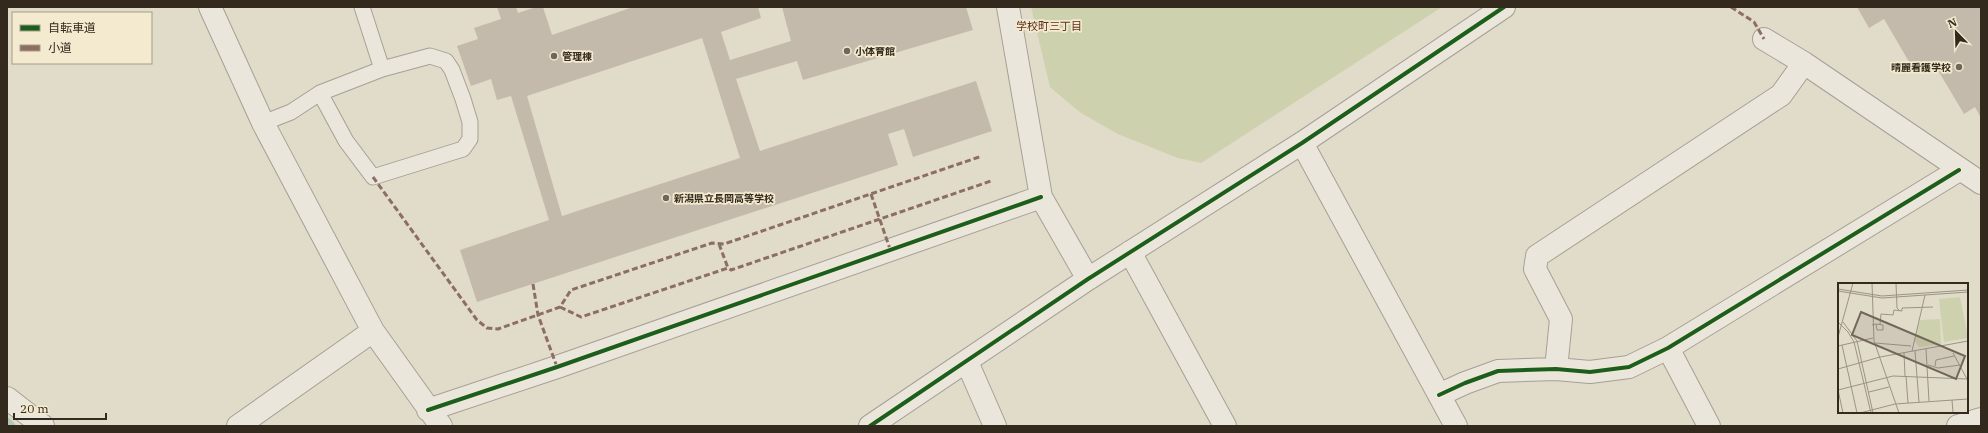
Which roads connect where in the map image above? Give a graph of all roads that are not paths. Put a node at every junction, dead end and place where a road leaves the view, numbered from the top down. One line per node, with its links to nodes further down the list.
1 (210, 7): 9 (street)
2 (362, 7): 7 (lane)
3 (1008, 7): 13 (street)
4 (1504, 7): 10 (street)
5 (1764, 39): 6 (street)
6 (1804, 63): 11 (street); 19 (street)
7 (382, 69): 8 (lane); 8 (lane)
8 (320, 93): 9 (lane)
9 (263, 123): 16 (street)
10 (1302, 143): 14 (street); 20 (street)
11 (1959, 170): 12 (street); 17 (street)
12 (1981, 184)
13 (1041, 197): 15 (street); 22 (street)
14 (1130, 252): 15 (street); 28 (street)
15 (1088, 279): 18 (street)
16 (373, 331): 22 (street); 25 (street)
17 (1668, 348): 19 (street); 30 (street)
18 (967, 362): 26 (street); 27 (street)
19 (1556, 369): 20 (street)
20 (1439, 395): 29 (street)
21 (7, 398): 24 (street)
22 (435, 418)
23 (1981, 419): 31 (street)
24 (43, 426)
25 (238, 426)
26 (870, 426)
27 (995, 426)
28 (1225, 426)
29 (1456, 426)
30 (1709, 426)
31 (1958, 426)

